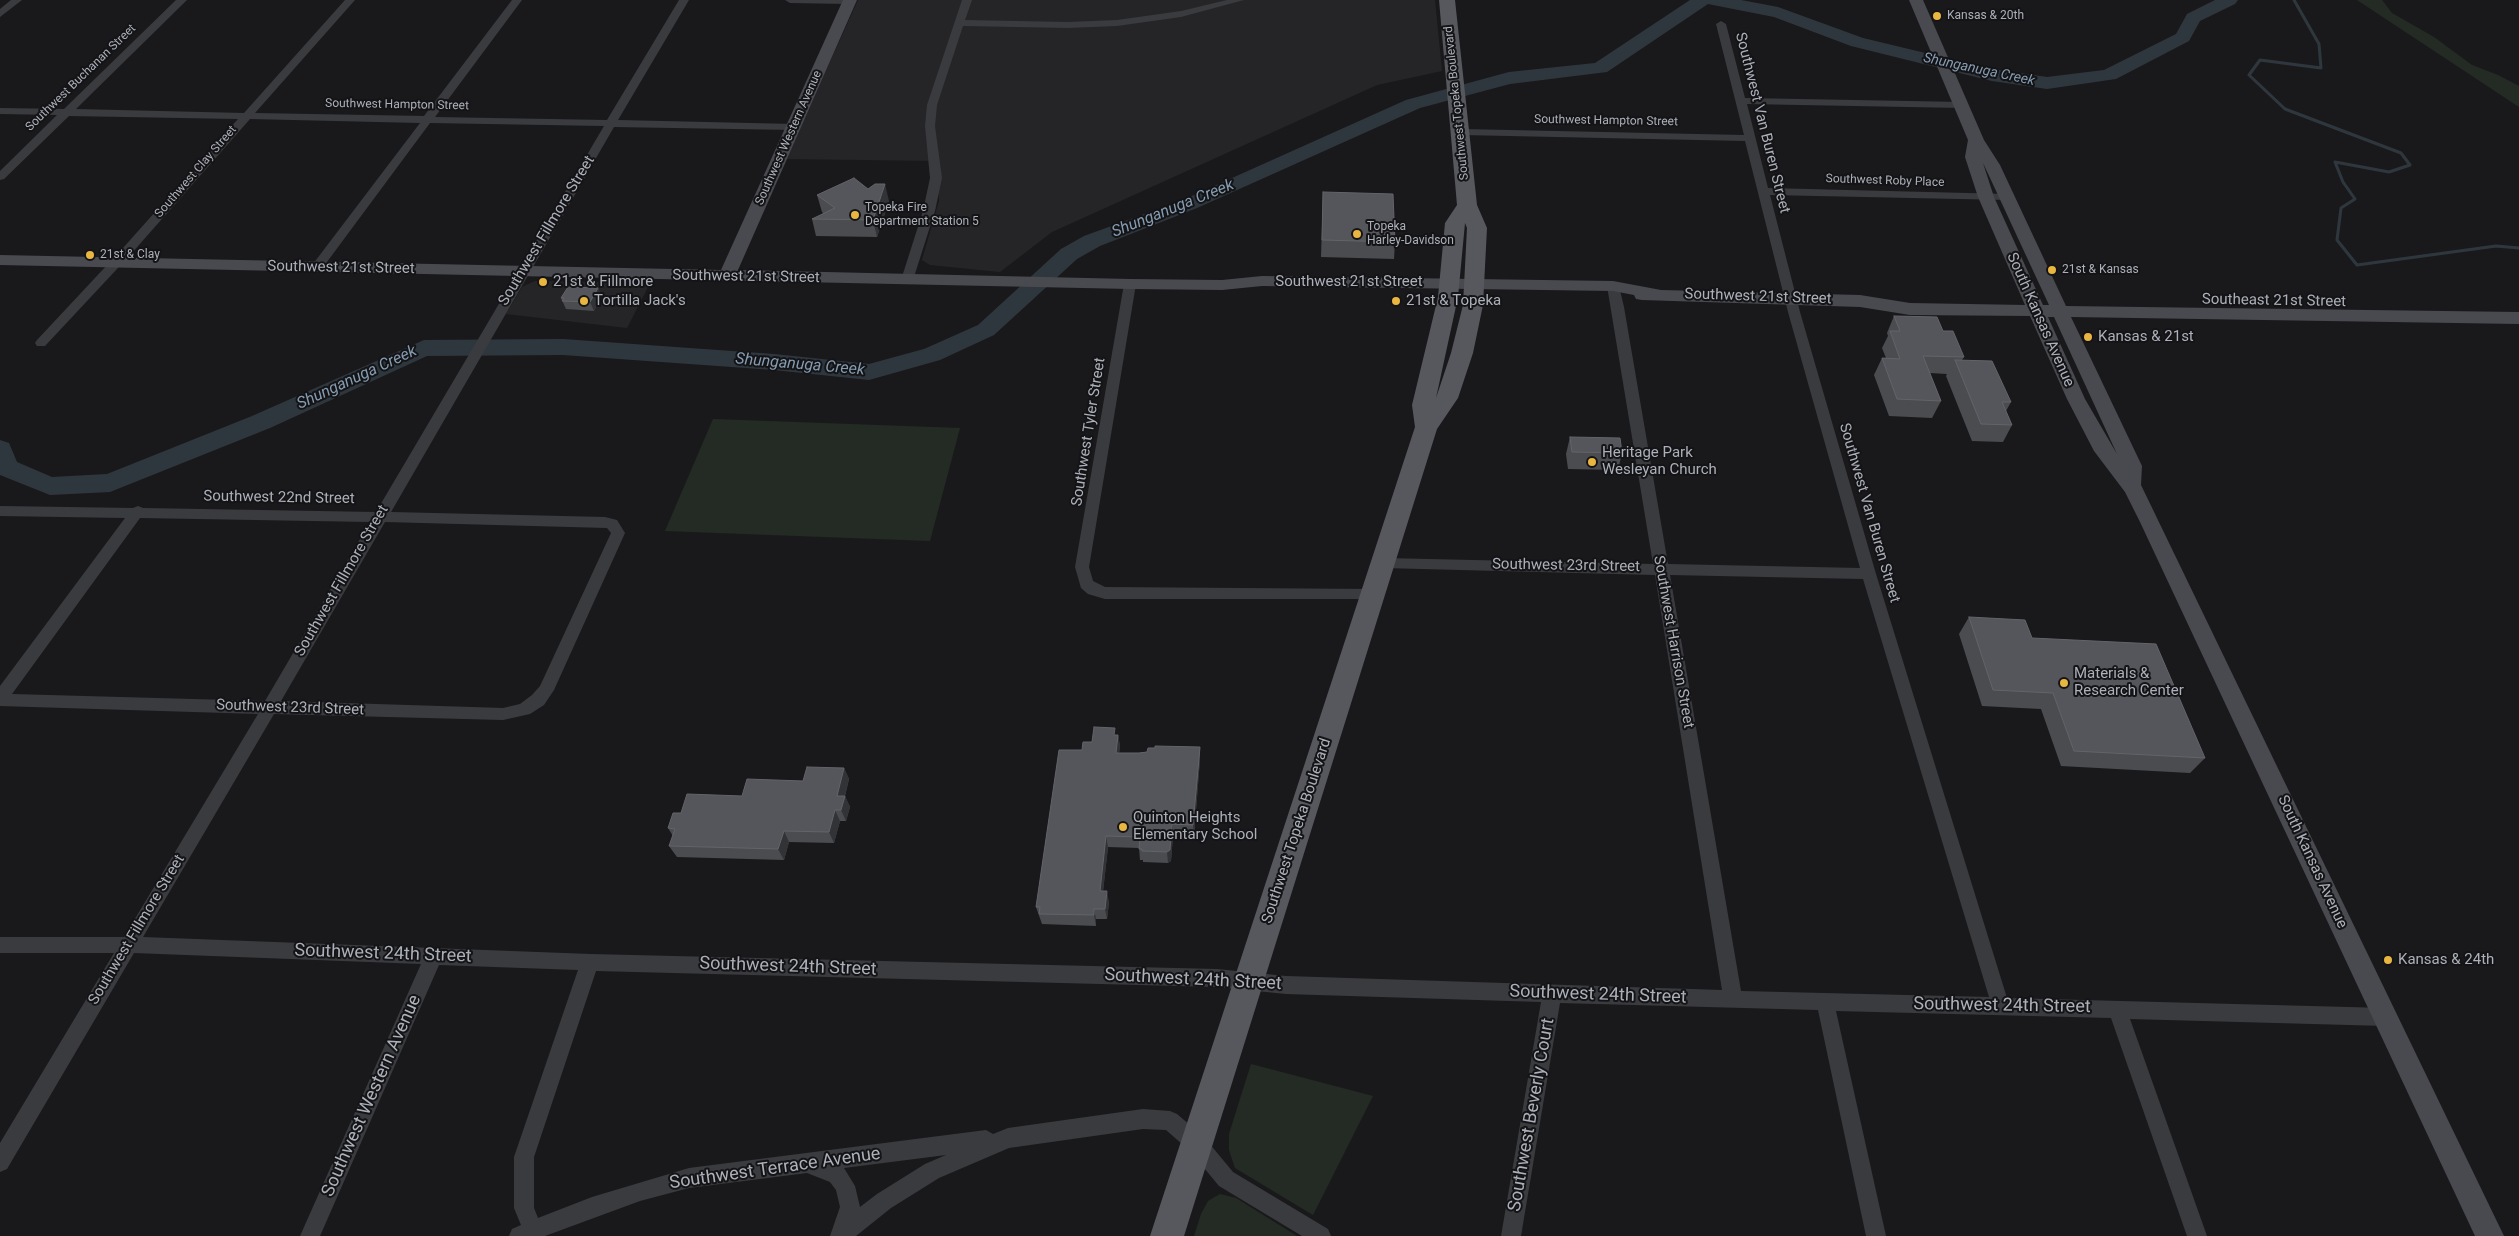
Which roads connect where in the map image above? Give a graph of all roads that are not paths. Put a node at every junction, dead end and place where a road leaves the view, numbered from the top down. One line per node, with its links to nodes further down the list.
1 (17, 0): 12 (street)
2 (182, 0): 18 (street, Southwest Buchanan Street)
3 (350, 0): 19 (street, Southwest Clay Street)
4 (517, 0): 20 (street)
5 (684, 0): 21 (street, Southwest Fillmore Street)
6 (790, 0): 7 (street)
7 (850, 0): 23 (main road, Southwest Western Avenue)
8 (968, 0): 13 (street)
9 (1239, 0): 13 (street)
10 (1448, 0): 22 (main road, Southwest Topeka Boulevard)
11 (1916, 0): 15 (main road, South Kansas Avenue)
12 (0, 14)
13 (960, 23): 36 (street)
14 (1721, 24): 16 (street, Southwest Van Buren Street)
15 (1960, 99): 16 (street); 25 (main road, South Kansas Avenue)
16 (1740, 101): 24 (street, Southwest Van Buren Street)
17 (0, 111): 18 (street, Southwest Hampton Street)
18 (66, 112): 19 (street, Southwest Hampton Street); 26 (street, Southwest Buchanan Street)
19 (245, 116): 20 (street, Southwest Hampton Street); 32 (street, Southwest Clay Street)
20 (429, 120): 21 (street, Southwest Hampton Street); 33 (street)
21 (612, 124): 23 (street, Southwest Hampton Street); 34 (street, Southwest Fillmore Street)
22 (1461, 124): 24 (street, Southwest Hampton Street); 30 (main road, Southwest Topeka Boulevard)
23 (794, 127): 35 (main road, Southwest Western Avenue)
24 (1749, 138): 27 (street, Southwest Van Buren Street)
25 (1976, 140): 28 (main road, South Kansas Avenue); 29 (main road, South Kansas Avenue)
26 (0, 177)
27 (1762, 191): 28 (street, Southwest Roby Place); 41 (street, Southwest Van Buren Street)
28 (1986, 197): 29 (street, Southwest Roby Place); 42 (main road, South Kansas Avenue)
29 (2007, 197): 43 (main road, South Kansas Avenue)
30 (1467, 205): 38 (main road, Southwest Topeka Boulevard); 39 (main road, Southwest Topeka Boulevard)
31 (0, 260): 32 (main road, Southwest 21st Street)
32 (117, 263): 33 (main road, Southwest 21st Street); 46 (street, Southwest Clay Street)
33 (317, 267): 34 (main road, Southwest 21st Street)
34 (522, 272): 35 (main road, Southwest 21st Street); 51 (street, Southwest Fillmore Street)
35 (727, 276): 36 (main road, Southwest 21st Street)
36 (907, 280): 37 (main road, Southwest 21st Street)
37 (1130, 284): 38 (main road, Southwest 21st Street); 55 (street, Southwest Tyler Street)
38 (1449, 290): 39 (main road, Southwest 21st Street); 47 (main road, Southwest Topeka Boulevard)
39 (1474, 290): 40 (main road, Southwest 21st Street); 47 (main road, Southwest Topeka Boulevard)
40 (1614, 292): 41 (main road, Southwest 21st Street); 53 (street, Southwest Harrison Street)
41 (1790, 298): 42 (main road, Southwest 21st Street); 54 (street, Southwest Van Buren Street)
42 (2032, 304): 43 (main road, Southeast 21st Street); 48 (main road, South Kansas Avenue)
43 (2056, 304): 44 (main road, Southeast 21st Street); 45 (main road, Southeast 21st Street); 48 (main road, South Kansas Avenue)
44 (2519, 304)
45 (2519, 318)
46 (41, 344)
47 (1426, 427): 52 (main road, Southwest Topeka Boulevard)
48 (2134, 488): 69 (main road, South Kansas Avenue)
49 (0, 511): 50 (street, Southwest 22nd Street)
50 (138, 512): 51 (street, Southwest 22nd Street); 57 (street)
51 (379, 517): 56 (street, Southwest 22nd Street); 58 (street, Southwest Fillmore Street)
52 (1383, 563): 53 (street, Southwest 23rd Street); 55 (main road, Southwest Topeka Boulevard)
53 (1661, 569): 54 (street, Southwest 23rd Street); 65 (street, Southwest Harrison Street)
54 (1869, 574): 67 (street, Southwest Van Buren Street)
55 (1373, 595): 63 (main road, Southwest Topeka Boulevard)
56 (557, 666): 58 (street, Southwest 23rd Street)
57 (0, 699): 58 (street, Southwest 23rd Street)
58 (270, 707): 60 (street, Southwest Fillmore Street)
59 (0, 945): 60 (street, Southwest 24th Street)
60 (127, 946): 61 (street, Southwest 24th Street); 72 (street, Southwest Fillmore Street)
61 (434, 956): 62 (street, Southwest 24th Street); 75 (street, Southwest Western Avenue)
62 (590, 962): 63 (street, Southwest 24th Street); 74 (street)
63 (1250, 982): 64 (street, Southwest 24th Street); 71 (main road, Southwest Topeka Boulevard)
64 (1552, 994): 65 (street, Southwest 24th Street); 79 (street, Southwest Beverly Court)
65 (1734, 998): 66 (street, Southwest 24th Street)
66 (1825, 1002): 67 (street, Southwest 24th Street); 80 (street)
67 (2001, 1007): 68 (street, Southwest 24th Street)
68 (2116, 1009): 69 (street, Southwest 24th Street); 81 (street)
69 (2386, 1017): 82 (main road, South Kansas Avenue)
70 (1008, 1138): 71 (street); 73 (street, Southwest Terrace Avenue); 76 (street)
71 (1197, 1144): 77 (main road, Southwest Topeka Boulevard); 78 (street)
72 (0, 1162)
73 (806, 1164): 74 (street, Southwest Terrace Avenue); 76 (street)
74 (526, 1233)
75 (310, 1236)
76 (840, 1236)
77 (1167, 1236)
78 (1321, 1236)
79 (1511, 1236)
80 (1876, 1236)
81 (2197, 1236)
82 (2490, 1236)

